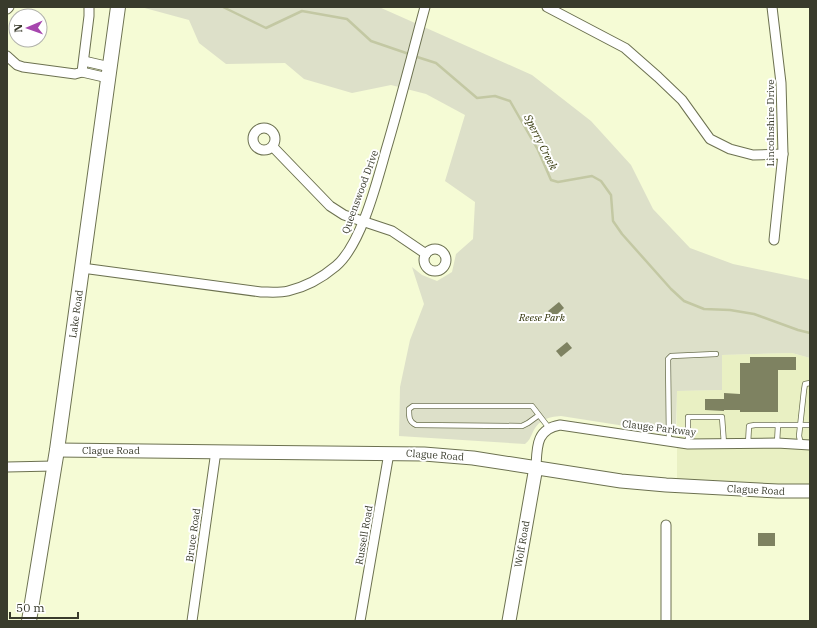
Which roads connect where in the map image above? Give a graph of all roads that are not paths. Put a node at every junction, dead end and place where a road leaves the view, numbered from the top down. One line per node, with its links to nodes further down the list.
1 (89, 7): 7 (street)
2 (118, 7): 9 (main road, Lake Road)
3 (425, 7): 12 (street, Queenswood Drive)
4 (547, 7): 11 (street)
5 (772, 7): 11 (street, Lincolnshire Drive)
6 (9, 59): 8 (street)
7 (84, 61): 8 (street); 9 (street)
8 (82, 72): 9 (street)
9 (109, 72): 15 (main road, Lake Road)
10 (273, 147): 12 (street)
11 (783, 154): 13 (street, Lincolnshire Drive)
12 (363, 221): 14 (street); 15 (street, Queenswood Drive)
13 (774, 240)
14 (426, 254)
15 (82, 268): 29 (main road, Lake Road)
16 (716, 354): 23 (lane)
17 (810, 383): 20 (lane)
18 (539, 415): 18 (lane); 22 (lane)
19 (778, 425): 20 (lane); 26 (lane); 27 (lane)
20 (800, 425): 21 (lane); 28 (lane)
21 (810, 425)
22 (549, 428): 23 (street, Clauge Parkway); 34 (street)
23 (669, 442): 24 (street, Clauge Parkway)
24 (688, 444): 25 (street, Clauge Parkway); 25 (lane)
25 (724, 444): 26 (street, Clauge Parkway)
26 (748, 444): 27 (street, Clauge Parkway)
27 (778, 444): 28 (street, Clauge Parkway)
28 (807, 444)
29 (57, 450): 30 (main road, Clague Road); 32 (main road, Lake Road)
30 (216, 451): 31 (main road, Clague Road); 38 (street, Bruce Road)
31 (389, 453): 34 (main road, Clague Road); 39 (street, Russell Road)
32 (54, 466): 33 (street); 37 (main road, Lake Road)
33 (7, 467)
34 (536, 467): 35 (main road, Clague Road); 40 (main road, Wolf Road)
35 (810, 492)
36 (666, 524): 41 (street)
37 (30, 621)
38 (192, 621)
39 (360, 621)
40 (509, 621)
41 (666, 621)

